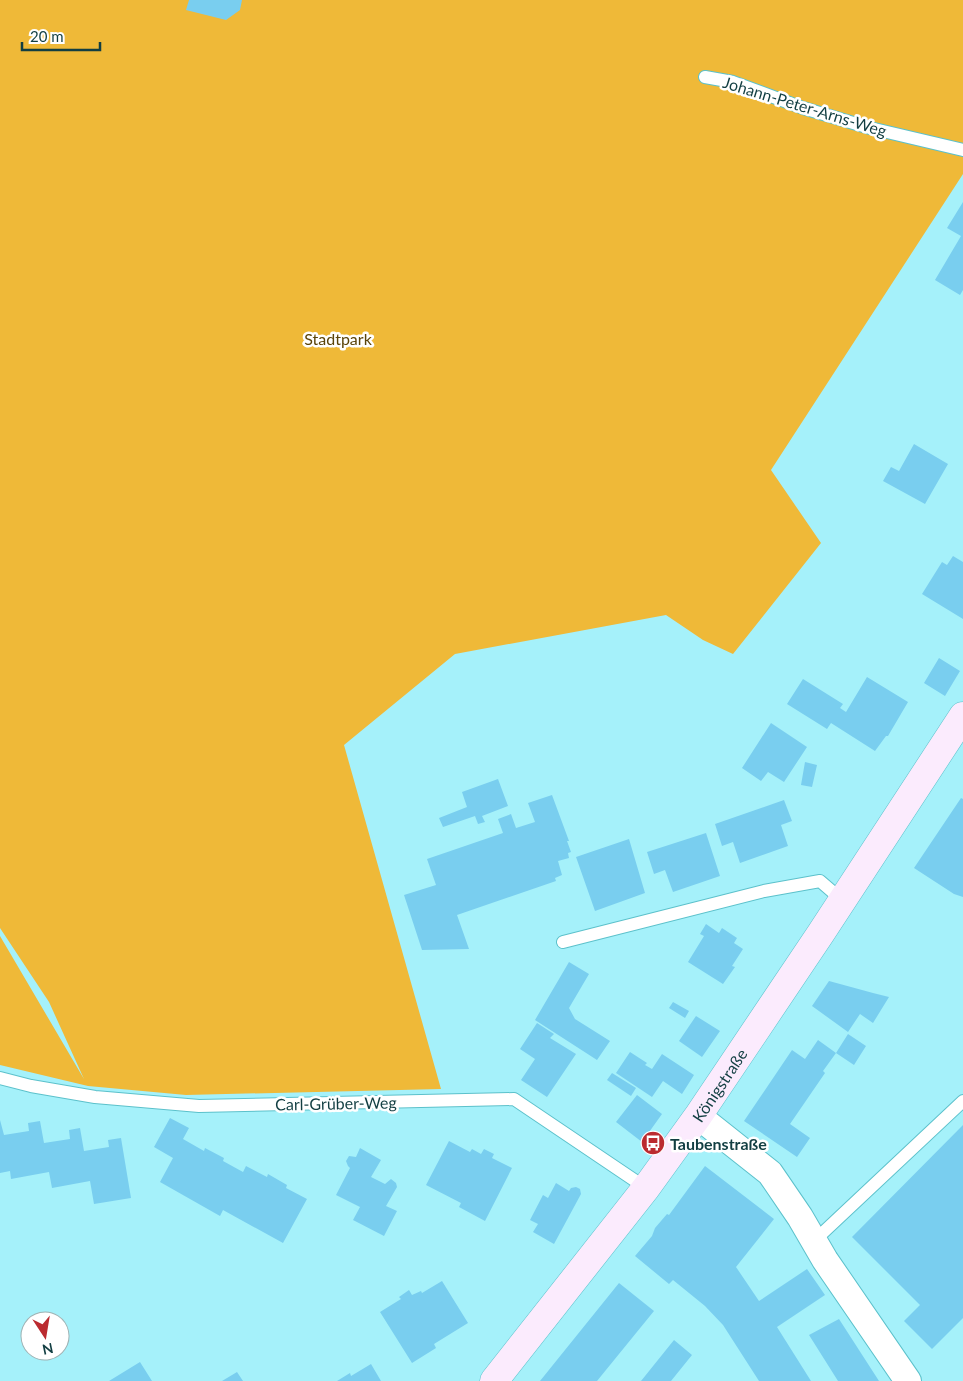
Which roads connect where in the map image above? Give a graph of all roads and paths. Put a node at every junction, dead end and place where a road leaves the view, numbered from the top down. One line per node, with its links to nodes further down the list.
1 (706, 77): 2 (lane, Johann-Peter-Arns-Weg)
2 (963, 150)
3 (963, 716): 4 (main road, Königstraße)
4 (842, 900): 5 (lane); 8 (main road, Königstraße)
5 (563, 942)
6 (0, 1078): 9 (lane, Carl-Grüber-Weg)
7 (963, 1101): 10 (lane)
8 (698, 1116): 9 (main road, Königstraße); 10 (street)
9 (646, 1188): 11 (main road, Königstraße)
10 (814, 1241): 12 (street)
11 (494, 1381)
12 (908, 1381)

